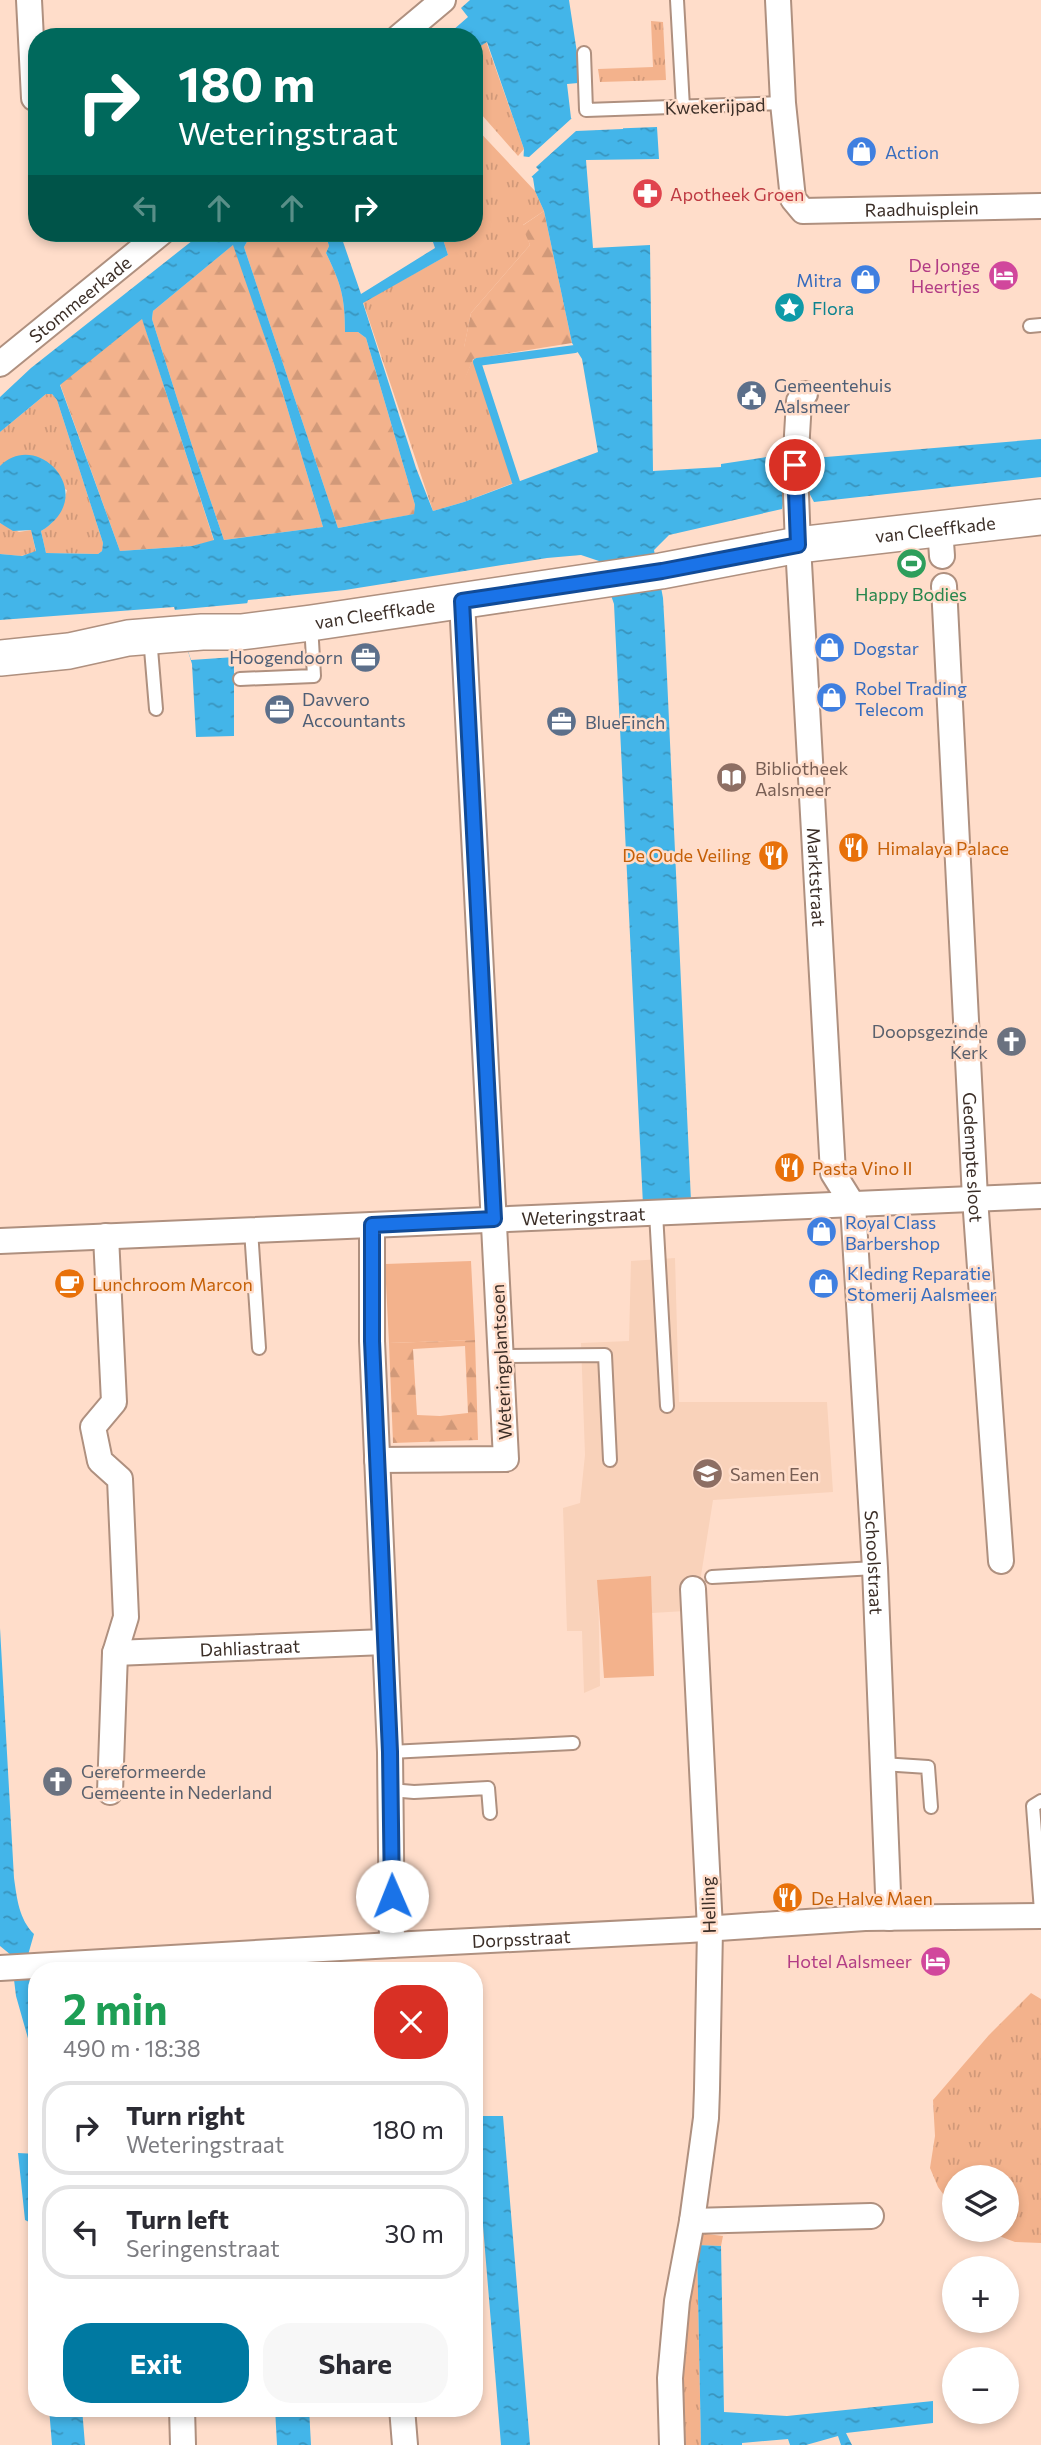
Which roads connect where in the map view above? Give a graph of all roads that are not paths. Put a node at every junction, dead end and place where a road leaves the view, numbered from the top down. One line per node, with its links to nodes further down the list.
1 (29, 0): 5 (street)
2 (443, 0): 6 (street)
3 (677, 0): 9 (lane)
4 (778, 0): 8 (street)
5 (30, 28)
6 (410, 28)
7 (584, 52): 9 (lane, Kwekerijpad)
8 (783, 103): 9 (lane, Kwekerijpad); 10 (street, Raadhuisplein)
9 (683, 107)
10 (1041, 206)
11 (150, 242): 12 (street, Stommeerkade)
12 (0, 364)
13 (805, 394): 15 (street)
14 (1041, 517): 15 (main road, van Cleeffkade)
15 (798, 545): 17 (main road, van Cleeffkade); 25 (street, Marktstraat)
16 (944, 586): 24 (street, Gedempte sloot)
17 (462, 601): 18 (main road, van Cleeffkade); 27 (street, Weteringplantsoen)
18 (311, 623): 19 (main road, van Cleeffkade); 21 (lane)
19 (166, 635): 20 (main road, van Cleeffkade); 22 (lane)
20 (0, 658)
21 (240, 679)
22 (156, 709)
23 (1041, 1196): 24 (street, Weteringstraat)
24 (975, 1198): 25 (street, Weteringstraat); 37 (street, Gedempte sloot)
25 (853, 1205): 26 (street, Weteringstraat); 38 (street, Schoolstraat)
26 (656, 1213): 27 (street, Weteringstraat); 34 (lane)
27 (494, 1219): 28 (street, Weteringstraat); 33 (street, Weteringplantsoen)
28 (372, 1225): 29 (street, Weteringstraat); 35 (street)
29 (251, 1230): 30 (street, Weteringstraat); 32 (lane)
30 (106, 1236): 31 (street, Weteringstraat); 41 (street)
31 (0, 1241)
32 (259, 1348)
33 (501, 1356): 35 (street, Weteringplantsoen); 36 (lane)
34 (667, 1406)
35 (377, 1460): 40 (street)
36 (610, 1460)
37 (1001, 1561)
38 (874, 1568): 39 (lane); 44 (street, Schoolstraat)
39 (703, 1583): 52 (street, Helling)
40 (385, 1642): 41 (street, Dahliastraat); 43 (street)
41 (115, 1653): 46 (street)
42 (573, 1744): 43 (lane)
43 (390, 1752): 45 (street)
44 (882, 1764): 48 (lane); 51 (street, Schoolstraat)
45 (390, 1790): 49 (lane); 53 (street)
46 (110, 1792)
47 (1041, 1801): 50 (lane)
48 (931, 1807)
49 (490, 1813)
50 (1041, 1914): 51 (street, Dorpsstraat)
51 (889, 1918): 52 (street, Dorpsstraat)
52 (710, 1929): 53 (street, Dorpsstraat); 58 (street, Helling)
53 (393, 1945): 54 (street, Dorpsstraat)
54 (255, 1962)
55 (28, 1966): 56 (street, Dorpsstraat)
56 (5, 1968)
57 (871, 2216): 58 (street)
58 (692, 2221): 63 (street, Helling)
59 (182, 2417): 61 (street)
60 (403, 2417): 62 (street)
61 (183, 2445)
62 (405, 2445)
63 (673, 2445)

